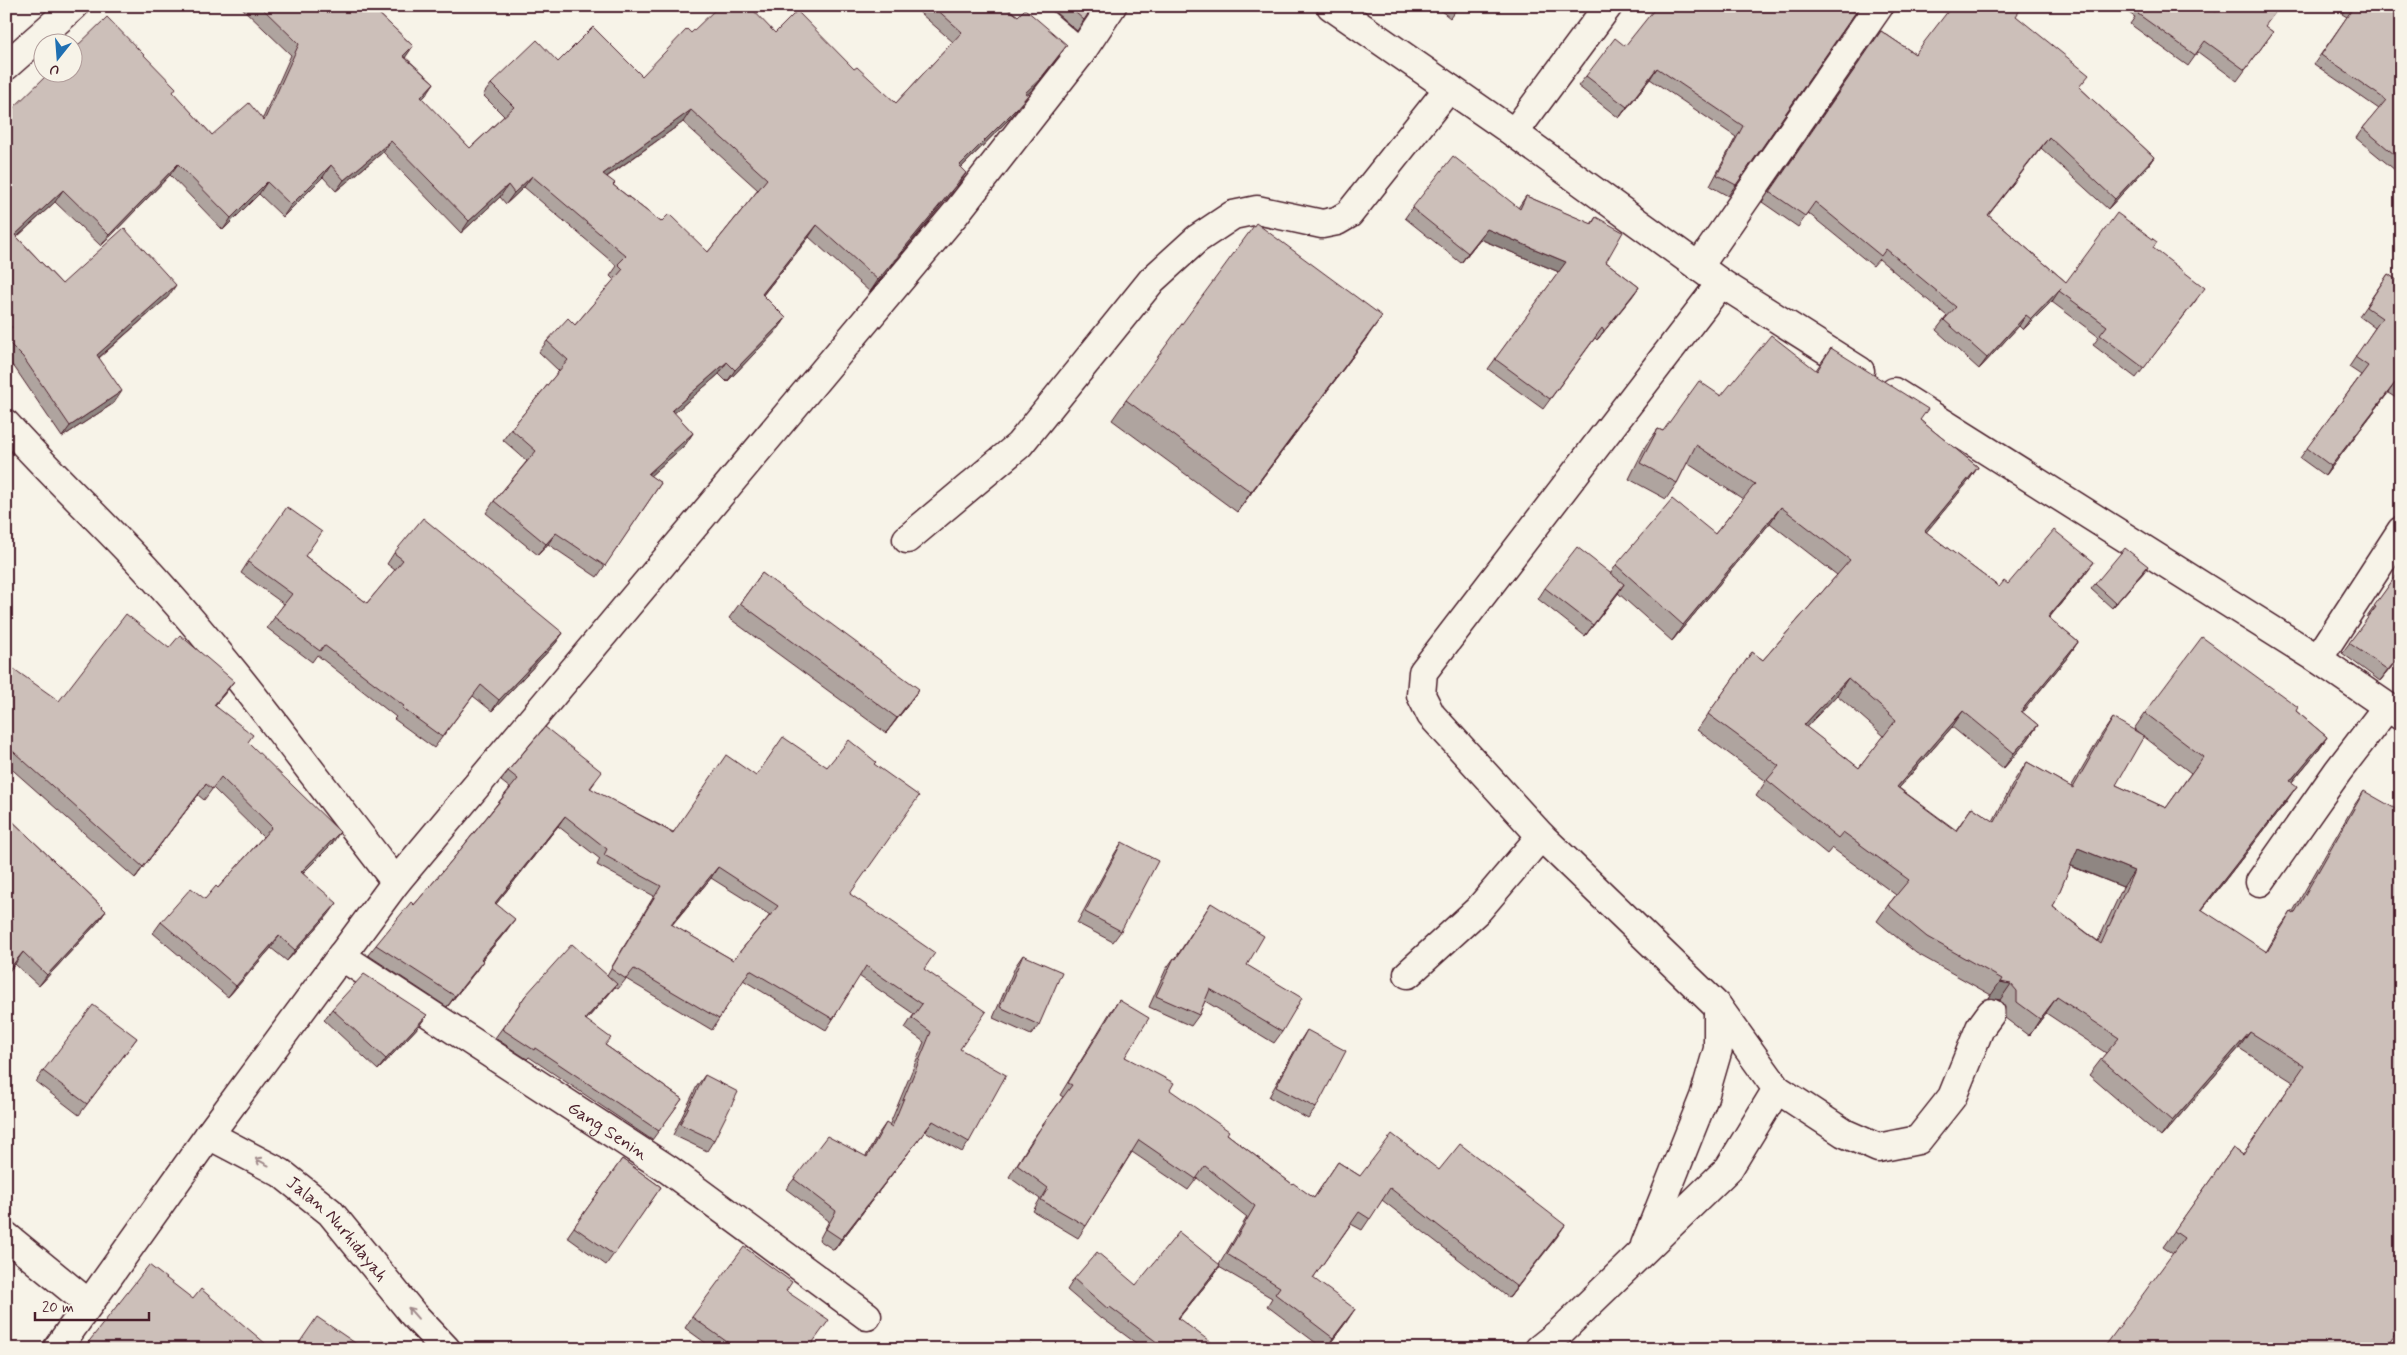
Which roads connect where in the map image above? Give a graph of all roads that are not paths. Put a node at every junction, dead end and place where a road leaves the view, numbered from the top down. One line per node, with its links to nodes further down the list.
1 (74, 6): 8 (street)
2 (1024, 6): 7 (street)
3 (1112, 6): 7 (street)
4 (1331, 6): 9 (street)
5 (1608, 6): 10 (street)
6 (1879, 6): 11 (street)
7 (1080, 54): 19 (street)
8 (6, 66)
9 (1449, 88): 10 (street); 15 (street)
10 (1514, 133): 11 (street)
11 (1698, 266): 12 (street)
12 (1721, 283): 16 (street); 18 (street)
13 (6, 424): 19 (street)
14 (2401, 531): 16 (street)
15 (907, 539)
16 (2318, 659): 17 (street)
17 (2394, 711): 20 (street)
18 (1541, 836): 22 (street); 23 (street)
19 (396, 882): 21 (street)
20 (2260, 882)
21 (341, 956): 26 (street); 30 (street, Gang Senin)
22 (1408, 974)
23 (1718, 1008): 25 (street); 28 (street)
24 (1991, 1013): 25 (street)
25 (1777, 1089): 28 (street)
26 (209, 1135): 29 (street); 32 (street, Jalan Nurhidayah, one-way to 26)
27 (6, 1236): 29 (street)
28 (1641, 1254): 33 (street)
29 (89, 1304): 31 (street)
30 (867, 1316)
31 (57, 1349)
32 (446, 1349)
33 (1538, 1349)

